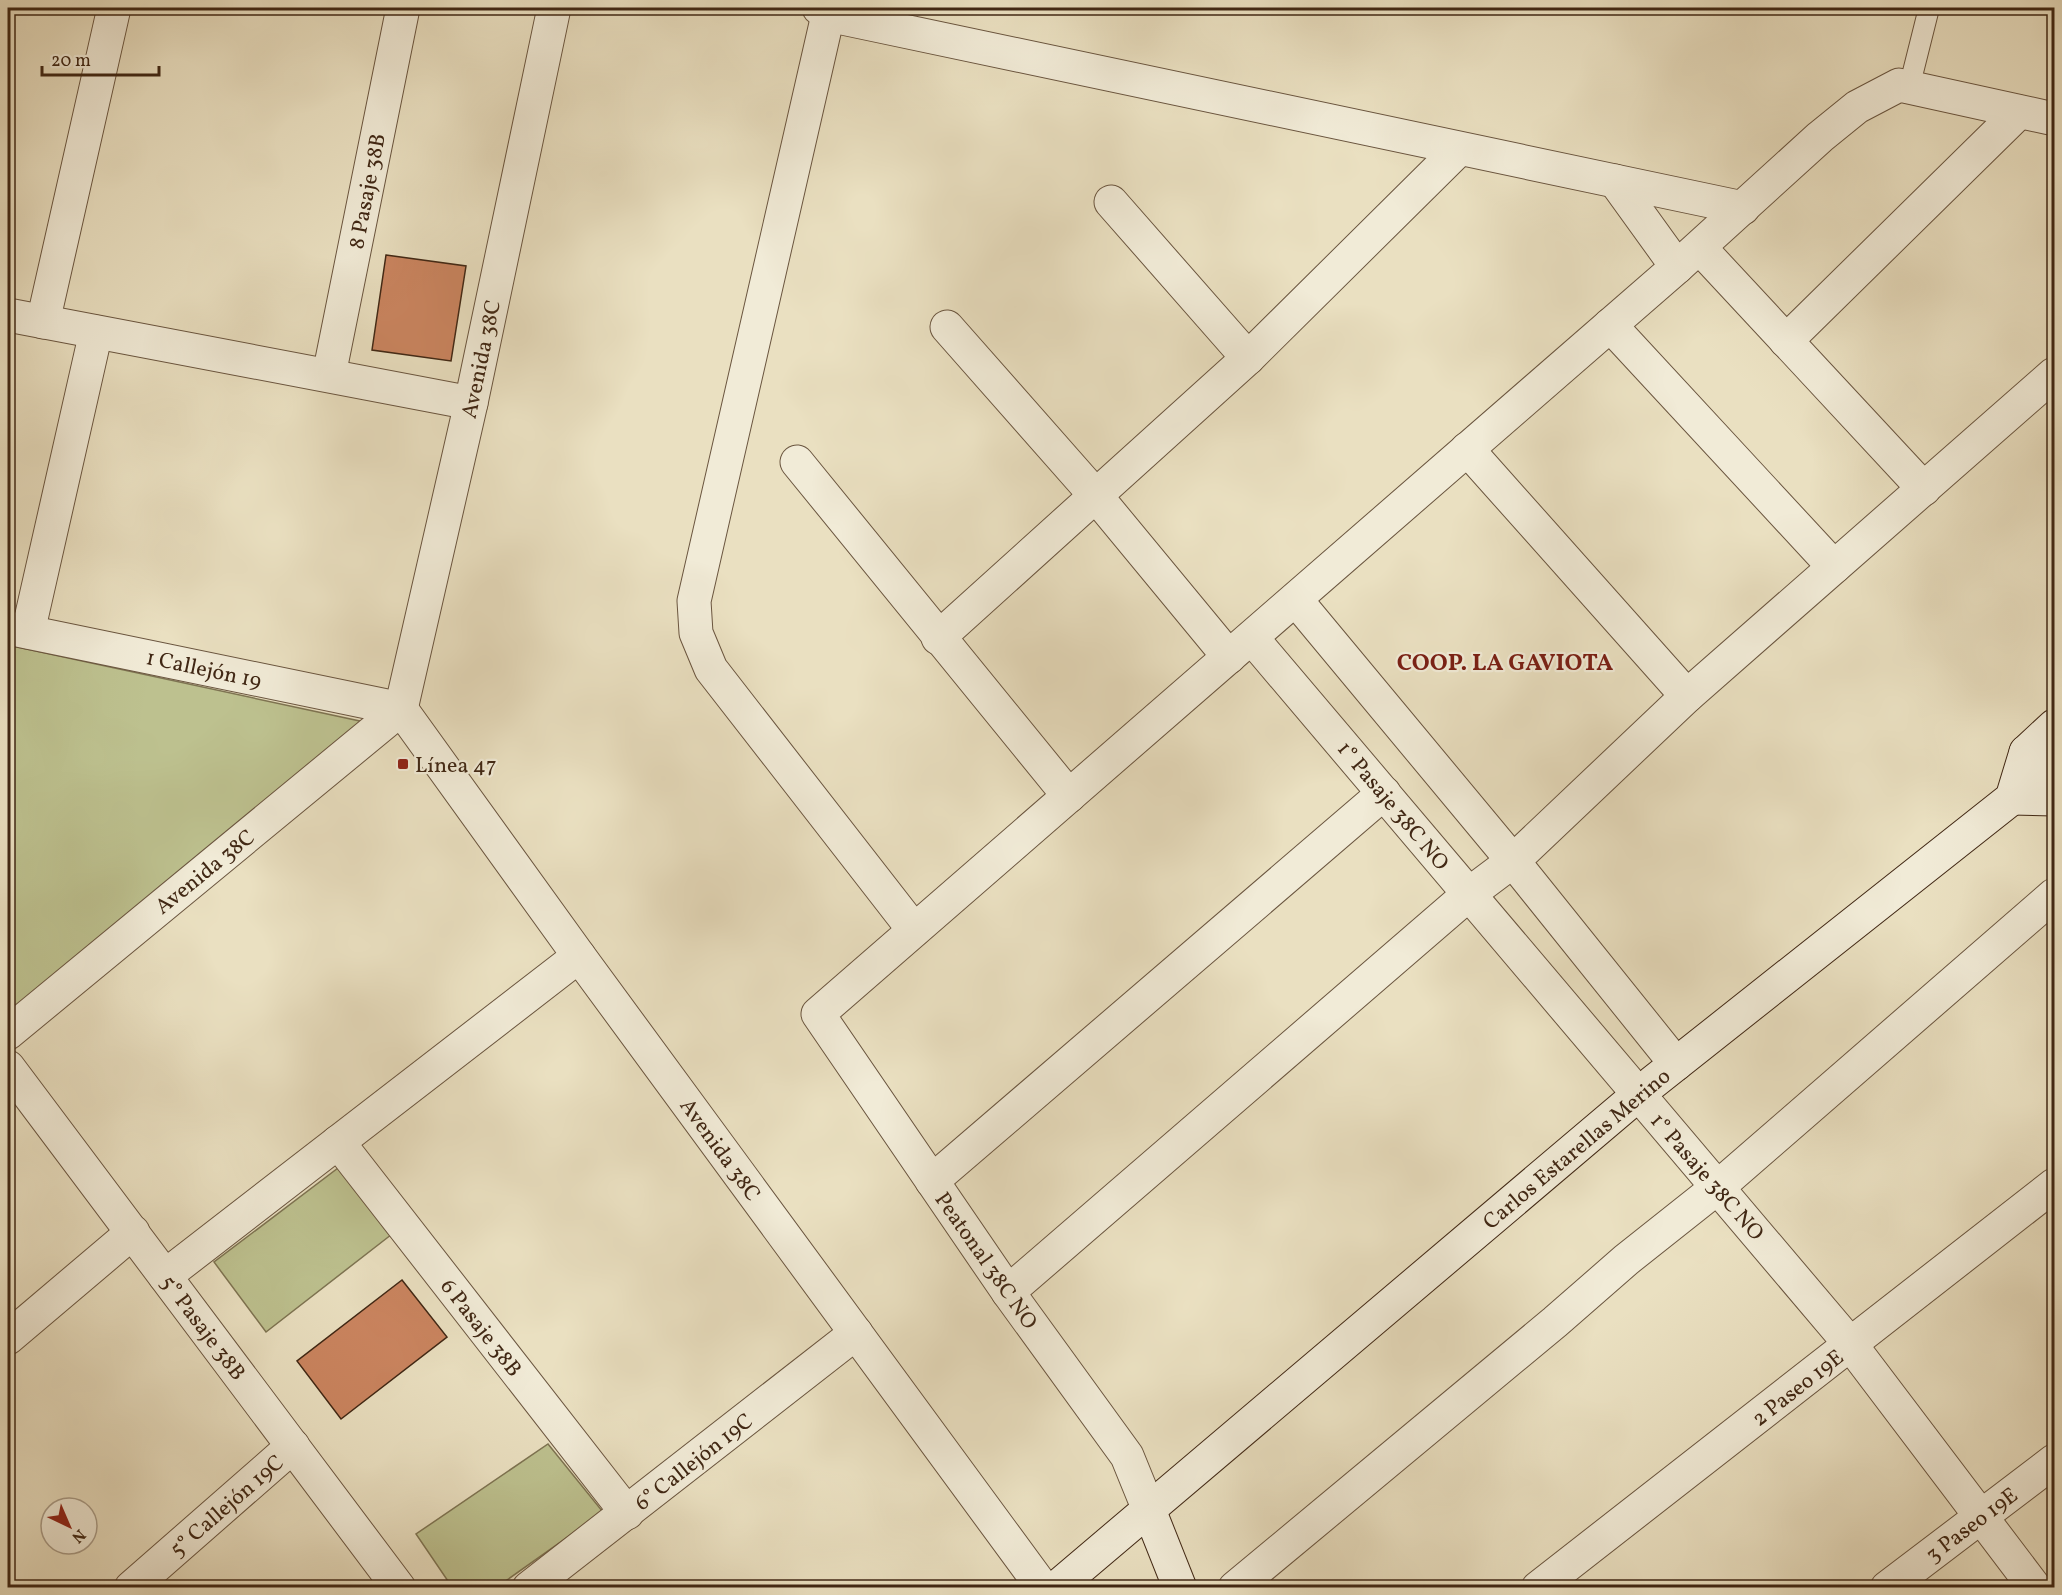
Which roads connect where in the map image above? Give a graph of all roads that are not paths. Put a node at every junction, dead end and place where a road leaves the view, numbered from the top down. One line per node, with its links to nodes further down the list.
1 (114, 8): 15 (street)
2 (403, 8): 22 (street, 8 Pasaje 38B)
3 (554, 8): 23 (street, Avenida 38C)
4 (1929, 8): 6 (lane)
5 (824, 11): 9 (street); 45 (street)
6 (1910, 88): 7 (street); 12 (street)
7 (2019, 112): 8 (street); 19 (street)
8 (2055, 119)
9 (1459, 150): 10 (street); 20 (street)
10 (1616, 181): 12 (street); 13 (street)
11 (1111, 202): 20 (street)
12 (1743, 208): 13 (street)
13 (1688, 257): 16 (street); 19 (street)
14 (8, 315): 15 (street)
15 (43, 322): 18 (street)
16 (1610, 325): 24 (street); 28 (street)
17 (947, 327): 27 (street, 1° Pasaje 38C NO)
18 (96, 332): 22 (street); 30 (street)
19 (1786, 341): 26 (street)
20 (1248, 358): 27 (street)
21 (2055, 374): 26 (street)
22 (328, 375): 23 (street)
23 (471, 403): 34 (street, Avenida 38C)
24 (1467, 449): 29 (street); 33 (street)
25 (797, 462): 31 (street)
26 (1924, 489): 28 (street)
27 (1096, 496): 31 (street); 32 (street, 1° Pasaje 38C NO)
28 (1834, 567): 33 (street)
29 (1296, 600): 32 (street); 42 (street)
30 (18, 630): 34 (street, 1 Callejón 19)
31 (938, 638): 39 (street)
32 (1240, 647): 38 (street, 1° Pasaje 38C NO); 39 (street)
33 (1687, 696): 42 (street)
34 (401, 709): 46 (street, Avenida 38C); 47 (street, Avenida 38C)
35 (2055, 726): 36 (street)
36 (2026, 752): 37 (street); 40 (street)
37 (2055, 787)
38 (1384, 793): 43 (street, 1° Pasaje 38C NO); 52 (street)
39 (1069, 796): 45 (street)
40 (2012, 798): 41 (street); 48 (street, Carlos Estarellas Merino)
41 (2055, 799)
42 (1513, 861): 43 (street); 48 (street)
43 (1469, 894): 50 (street, 1° Pasaje 38C NO); 57 (street)
44 (2055, 895): 54 (street)
45 (914, 930): 52 (street, Peatonal 38C NO)
46 (579, 956): 51 (street); 58 (street, Avenida 38C)
47 (8, 1033)
48 (1676, 1064): 50 (street, Carlos Estarellas Merino)
49 (8, 1067): 55 (street, 5° Pasaje 38B)
50 (1637, 1095): 54 (street, 1° Pasaje 38C NO); 63 (street, Carlos Estarellas Merino)
51 (338, 1142): 56 (street); 64 (street, 6 Pasaje 38B)
52 (932, 1181): 57 (street, Peatonal 38C NO)
53 (2055, 1185): 60 (street, 2 Paseo 19E)
54 (1718, 1186): 60 (street, 1° Pasaje 38C NO); 72 (street)
55 (133, 1232): 56 (street, 5° Pasaje 38B); 59 (street)
56 (165, 1276): 61 (street, 5° Pasaje 38B)
57 (1008, 1292): 63 (street, Peatonal 38C NO)
58 (856, 1333): 64 (street, 6° Callejón 19C); 69 (street, Avenida 38C)
59 (8, 1338)
60 (1851, 1345): 65 (street, 1° Pasaje 38C NO); 73 (street, 2 Paseo 19E)
61 (293, 1446): 66 (street, 5° Callejón 19C); 67 (street, 5° Pasaje 38B)
62 (2055, 1461): 65 (street, 3 Paseo 19E)
63 (1149, 1510): 70 (street, Carlos Estarellas Merino); 71 (street)
64 (627, 1513): 68 (street, 6° Callejón 19C)
65 (1982, 1517): 74 (street, 3 Paseo 19E); 75 (street, 1° Pasaje 38C NO)
66 (131, 1587)
67 (399, 1587)
68 (530, 1587)
69 (1043, 1587)
70 (1056, 1587)
71 (1180, 1587)
72 (1235, 1587)
73 (1538, 1587)
74 (1887, 1587)
75 (2035, 1587)

